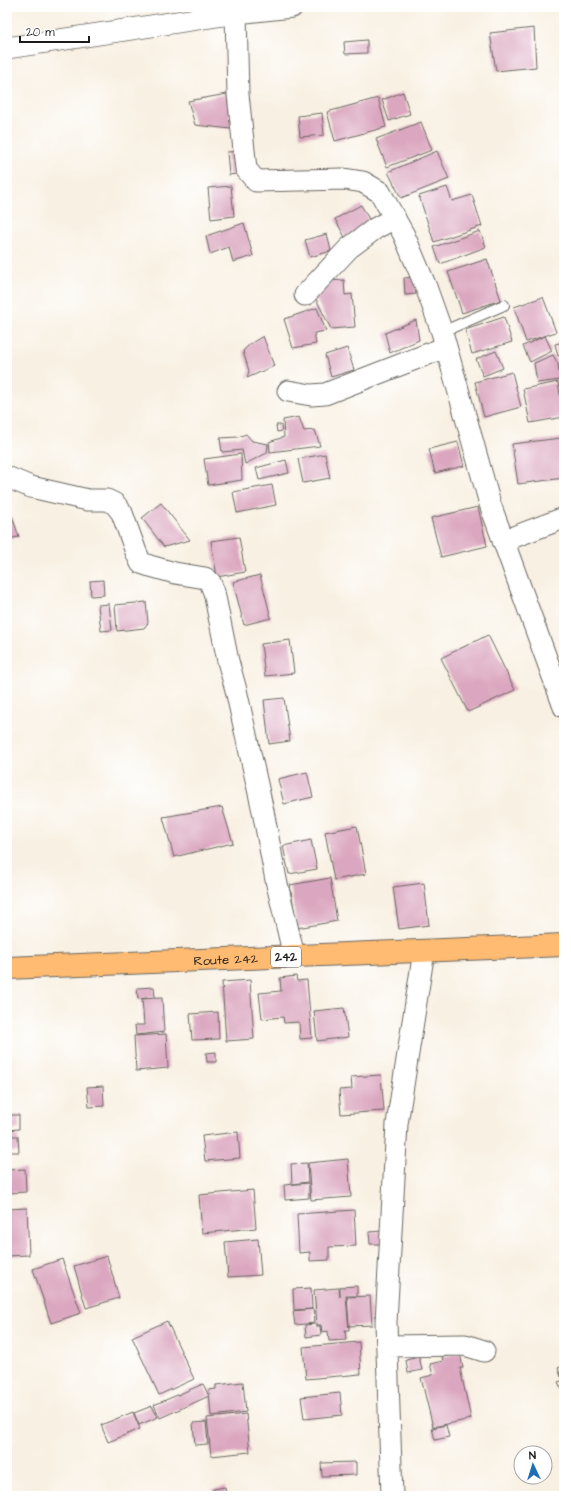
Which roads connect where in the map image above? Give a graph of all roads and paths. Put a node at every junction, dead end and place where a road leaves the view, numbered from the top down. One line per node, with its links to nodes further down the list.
1 (292, 7): 2 (street)
2 (236, 13): 3 (street); 4 (street)
3 (7, 48)
4 (395, 218): 5 (street); 7 (street)
5 (306, 295)
6 (504, 305): 7 (lane)
7 (444, 339): 8 (street); 11 (street)
8 (288, 392)
9 (7, 477): 15 (street)
10 (564, 518): 11 (street)
11 (503, 541): 12 (street)
12 (564, 707)
13 (564, 945): 14 (main road, Route 242 / 242)
14 (424, 951): 15 (main road, Route 242 / 242); 17 (street)
15 (294, 956): 16 (main road, Route 242 / 242)
16 (7, 968)
17 (387, 1346): 18 (street); 19 (street)
18 (484, 1351)
19 (392, 1496)

